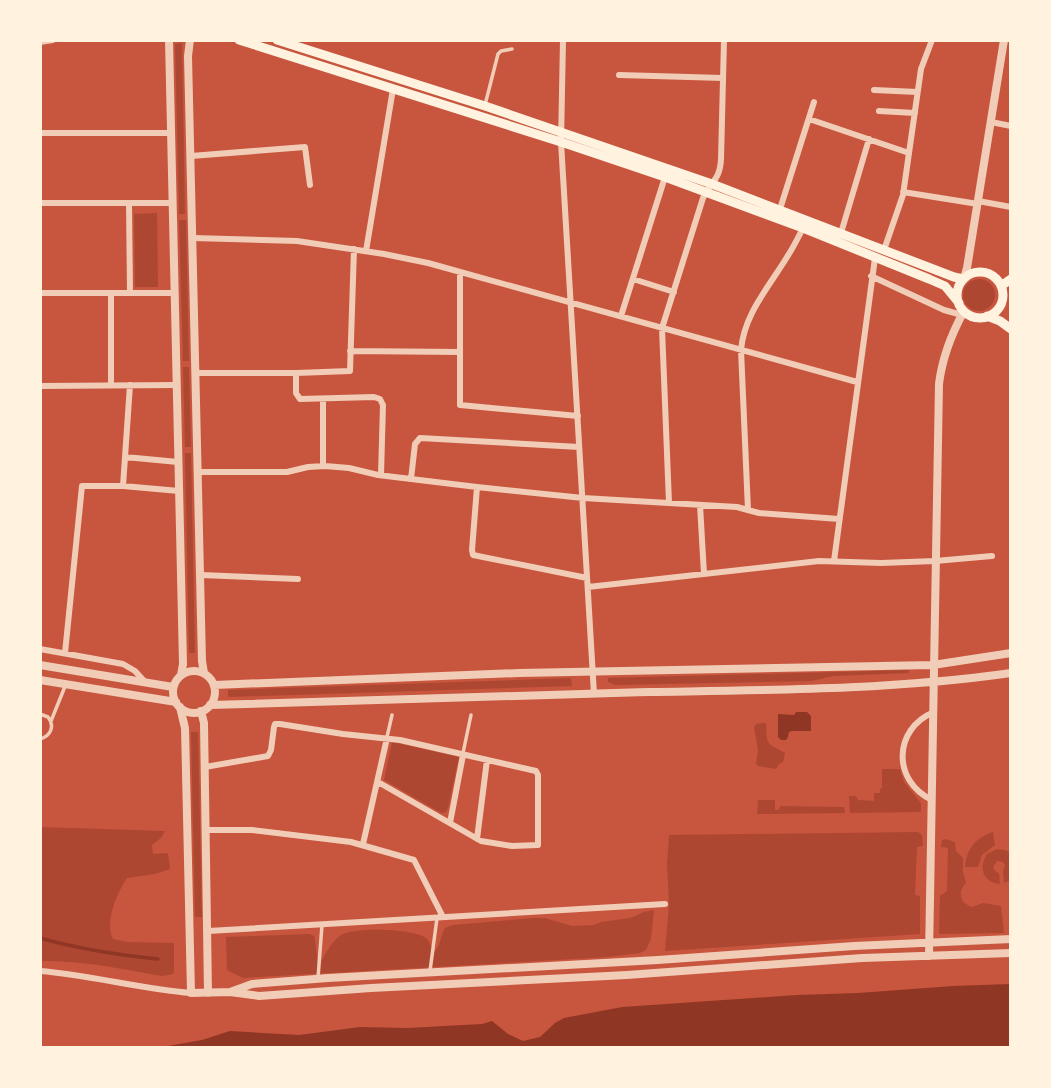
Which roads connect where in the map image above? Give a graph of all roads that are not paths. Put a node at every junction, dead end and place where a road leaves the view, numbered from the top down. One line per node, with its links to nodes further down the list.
1 (53, 40): 10 (street)
2 (169, 40): 25 (street)
3 (190, 40): 29 (street)
4 (239, 40): 14 (main road)
5 (277, 40): 18 (main road)
6 (563, 40): 26 (street)
7 (724, 40): 13 (street)
8 (932, 40): 16 (street)
9 (1004, 40): 22 (street)
10 (40, 42)
11 (512, 50): 18 (lane)
12 (619, 75): 13 (street)
13 (723, 78): 32 (street)
14 (393, 89): 26 (main road); 45 (street)
15 (874, 90): 16 (street)
16 (917, 92): 20 (street)
17 (814, 102): 21 (street)
18 (485, 106): 26 (main road)
19 (879, 111): 20 (street)
20 (915, 113): 28 (street)
21 (809, 119): 27 (street); 39 (street)
22 (991, 122): 23 (street); 34 (street)
23 (1011, 126)
24 (40, 133): 25 (street)
25 (171, 133): 37 (street)
26 (561, 137): 30 (main road); 32 (main road); 59 (street)
27 (869, 139): 28 (street); 41 (street)
28 (909, 153): 33 (street)
29 (191, 156): 31 (street); 42 (street)
30 (665, 177): 32 (main road); 49 (street)
31 (310, 185)
32 (709, 188): 39 (main road); 40 (main road); 53 (street)
33 (903, 192): 34 (street); 44 (street)
34 (978, 202): 38 (street); 50 (street)
35 (40, 203): 36 (street)
36 (129, 203): 37 (street); 56 (street)
37 (173, 203): 57 (street)
38 (1011, 207)
39 (780, 209): 41 (main road)
40 (803, 228): 46 (main road); 66 (street)
41 (841, 233): 44 (main road)
42 (193, 238): 43 (street); 69 (street)
43 (354, 249): 45 (street); 67 (street)
44 (884, 250): 50 (main road)
45 (366, 251): 47 (street)
46 (875, 258): 48 (street); 60 (main road)
47 (460, 272): 59 (street); 68 (street)
48 (871, 276): 60 (street); 71 (street)
49 (633, 279): 53 (street); 62 (street)
50 (963, 279): 52 (main road); 60 (main road)
51 (1011, 279): 52 (main road)
52 (1001, 286): 58 (main road)
53 (674, 292): 64 (street)
54 (40, 293): 55 (street)
55 (111, 293): 56 (street); 72 (street)
56 (130, 293): 57 (street)
57 (175, 293): 74 (street)
58 (1002, 300): 61 (main road); 63 (main road)
59 (571, 304): 62 (street); 77 (street)
60 (962, 310): 63 (main road); 95 (street)
61 (1009, 310)
62 (621, 316): 64 (street)
63 (987, 316): 65 (main road)
64 (662, 328): 66 (street); 89 (street)
65 (1011, 329)
66 (741, 350): 71 (street); 91 (street)
67 (350, 351): 68 (street); 70 (street)
68 (460, 352): 77 (street)
69 (196, 373): 70 (street); 82 (street)
70 (296, 373): 76 (street)
71 (857, 382): 92 (street)
72 (111, 385): 73 (street); 75 (street)
73 (130, 385): 74 (street); 79 (street)
74 (177, 385): 80 (street)
75 (40, 386)
76 (323, 399): 81 (street); 83 (street)
77 (578, 416): 78 (street)
78 (579, 447): 84 (street); 88 (street)
79 (125, 457): 80 (street); 85 (street)
80 (178, 462): 87 (street)
81 (323, 466): 82 (street); 83 (street)
82 (198, 472): 97 (street)
83 (381, 475): 84 (street)
84 (411, 479): 86 (street)
85 (123, 486): 87 (street); 102 (street)
86 (477, 487): 88 (street); 98 (street)
87 (179, 491): 109 (street)
88 (583, 498): 89 (street); 98 (street)
89 (669, 503): 90 (street)
90 (700, 505): 91 (street); 96 (street)
91 (748, 510): 92 (street)
92 (839, 519): 94 (street)
93 (992, 556): 95 (street)
94 (834, 561): 95 (street); 96 (street)
95 (935, 561): 105 (street)
96 (704, 574): 100 (street)
97 (201, 575): 99 (street); 107 (street)
98 (587, 578): 100 (street)
99 (298, 579)
100 (588, 587): 106 (street)
101 (40, 649): 102 (street)
102 (65, 653): 111 (street)
103 (1011, 653): 105 (street)
104 (40, 665): 111 (street)
105 (933, 665): 106 (street); 112 (street)
106 (593, 671): 114 (street); 116 (street)
107 (204, 673): 109 (street); 114 (street)
108 (1011, 673): 112 (street)
109 (181, 675): 115 (street)
110 (40, 680): 113 (street)
111 (145, 682): 115 (street)
112 (933, 682): 116 (street); 120 (street)
113 (66, 684): 117 (street); 124 (lane)
114 (214, 685): 118 (street)
115 (173, 687): 117 (street)
116 (594, 694): 118 (street)
117 (178, 705): 119 (street); 148 (street)
118 (210, 705): 119 (street)
119 (201, 711): 129 (street)
120 (934, 712): 131 (street); 131 (street)
121 (40, 714): 124 (lane)
122 (392, 715): 125 (lane)
123 (471, 715): 127 (lane)
124 (51, 720): 126 (lane)
125 (387, 738): 127 (street); 129 (street); 130 (street)
126 (40, 739)
127 (463, 755): 128 (street); 132 (street)
128 (487, 760): 134 (street); 134 (street)
129 (205, 767): 133 (street)
130 (378, 782): 132 (street); 135 (street)
131 (932, 800): 141 (street)
132 (450, 824): 134 (street)
133 (206, 830): 135 (street); 139 (street)
134 (477, 839)
135 (363, 845): 137 (street)
136 (665, 904): 137 (street)
137 (440, 917): 138 (street); 145 (lane)
138 (322, 925): 139 (street); 146 (lane)
139 (208, 931): 149 (street)
140 (1011, 939): 141 (street)
141 (930, 942): 143 (street); 145 (street)
142 (1011, 953): 143 (street)
143 (929, 956): 147 (street)
144 (40, 971): 148 (street)
145 (429, 973): 146 (street)
146 (318, 979): 147 (street)
147 (230, 992): 149 (street)
148 (191, 993): 149 (street)
149 (208, 993)

